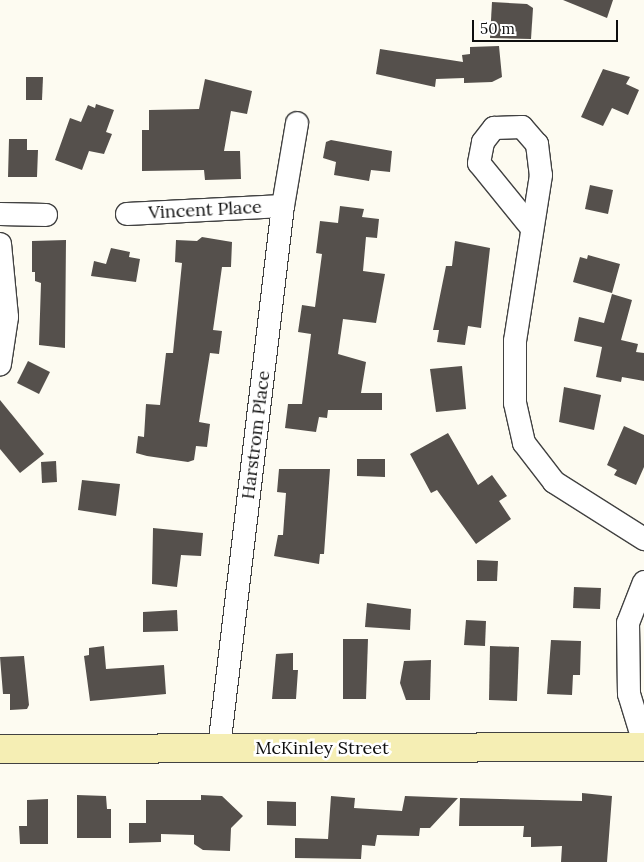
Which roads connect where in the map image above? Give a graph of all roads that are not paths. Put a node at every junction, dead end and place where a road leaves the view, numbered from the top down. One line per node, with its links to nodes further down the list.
1 (297, 123): 2 (street, Harstrom Place)
2 (283, 206): 5 (street, Vincent Place); 13 (street, Harstrom Place)
3 (0, 214): 4 (street)
4 (46, 214)
5 (127, 214)
6 (530, 227): 9 (street)
7 (0, 244): 8 (street)
8 (0, 364)
9 (644, 539)
10 (644, 582): 11 (street)
11 (644, 743)
12 (644, 747): 13 (main road, McKinley Street)
13 (219, 748): 14 (main road, McKinley Street)
14 (0, 749)

